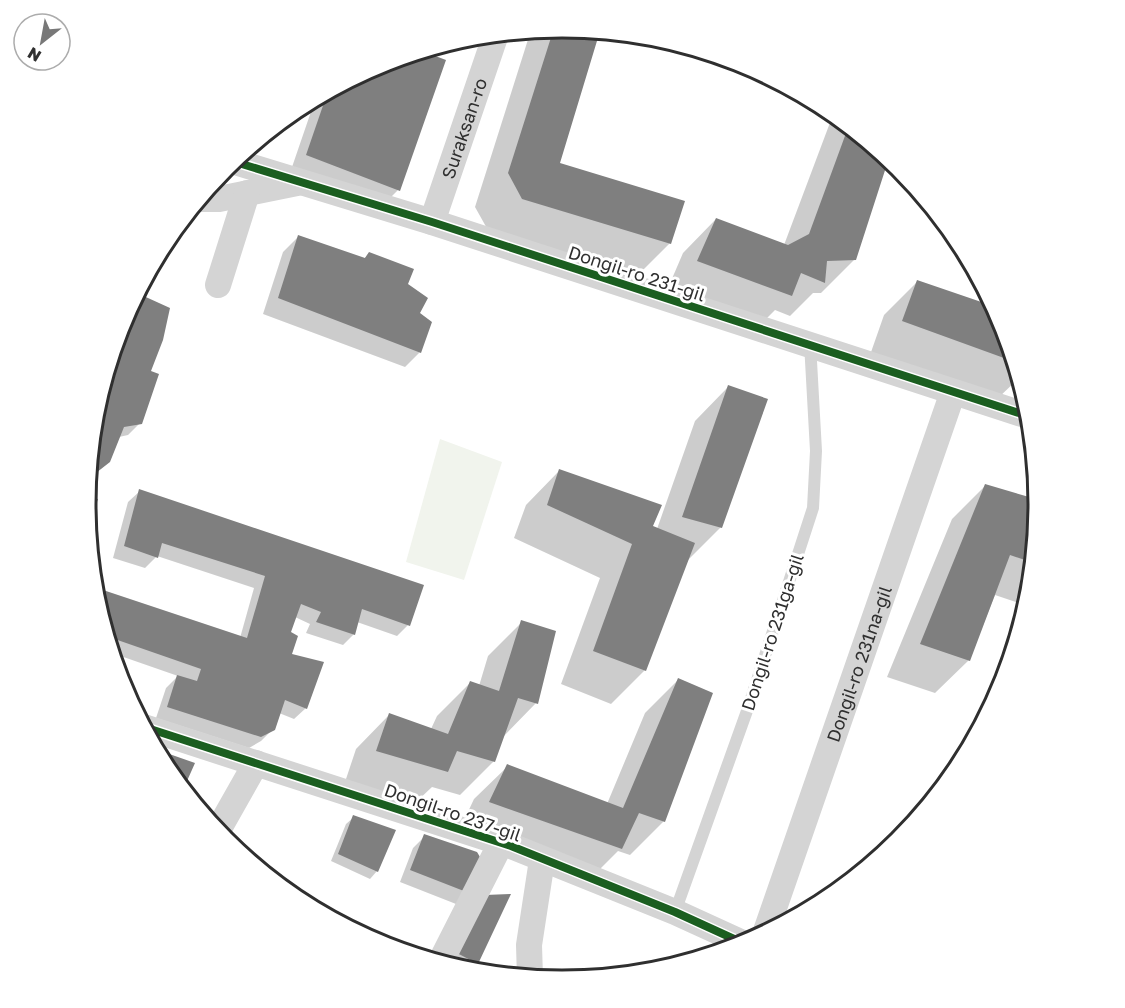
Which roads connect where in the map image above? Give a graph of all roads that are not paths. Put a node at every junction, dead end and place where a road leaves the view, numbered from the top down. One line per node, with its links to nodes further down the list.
1 (493, 42): 6 (street, Suraksan-ro)
2 (243, 164): 3 (street, Dongil-ro 231-gil)
3 (301, 182): 4 (street); 6 (street, Dongil-ro 231-gil)
4 (247, 193): 5 (street); 7 (street)
5 (210, 199)
6 (432, 222): 8 (street, Dongil-ro 231-gil)
7 (218, 285)
8 (810, 344): 9 (street, Dongil-ro 231-gil); 16 (lane, Dongil-ro 231ga-gil)
9 (953, 392): 10 (street, Dongil-ro 231-gil); 17 (street, Dongil-ro 231na-gil)
10 (1020, 414)
11 (155, 731): 12 (street, Dongil-ro 237-gil)
12 (256, 764): 13 (street); 14 (street, Dongil-ro 237-gil)
13 (222, 823)
14 (501, 843): 15 (street, Dongil-ro 237-gil); 19 (street)
15 (542, 860): 16 (street, Dongil-ro 237-gil); 20 (street)
16 (675, 912): 18 (street, Dongil-ro 237-gil)
17 (769, 922)
18 (732, 938)
19 (444, 955)
20 (530, 970)

